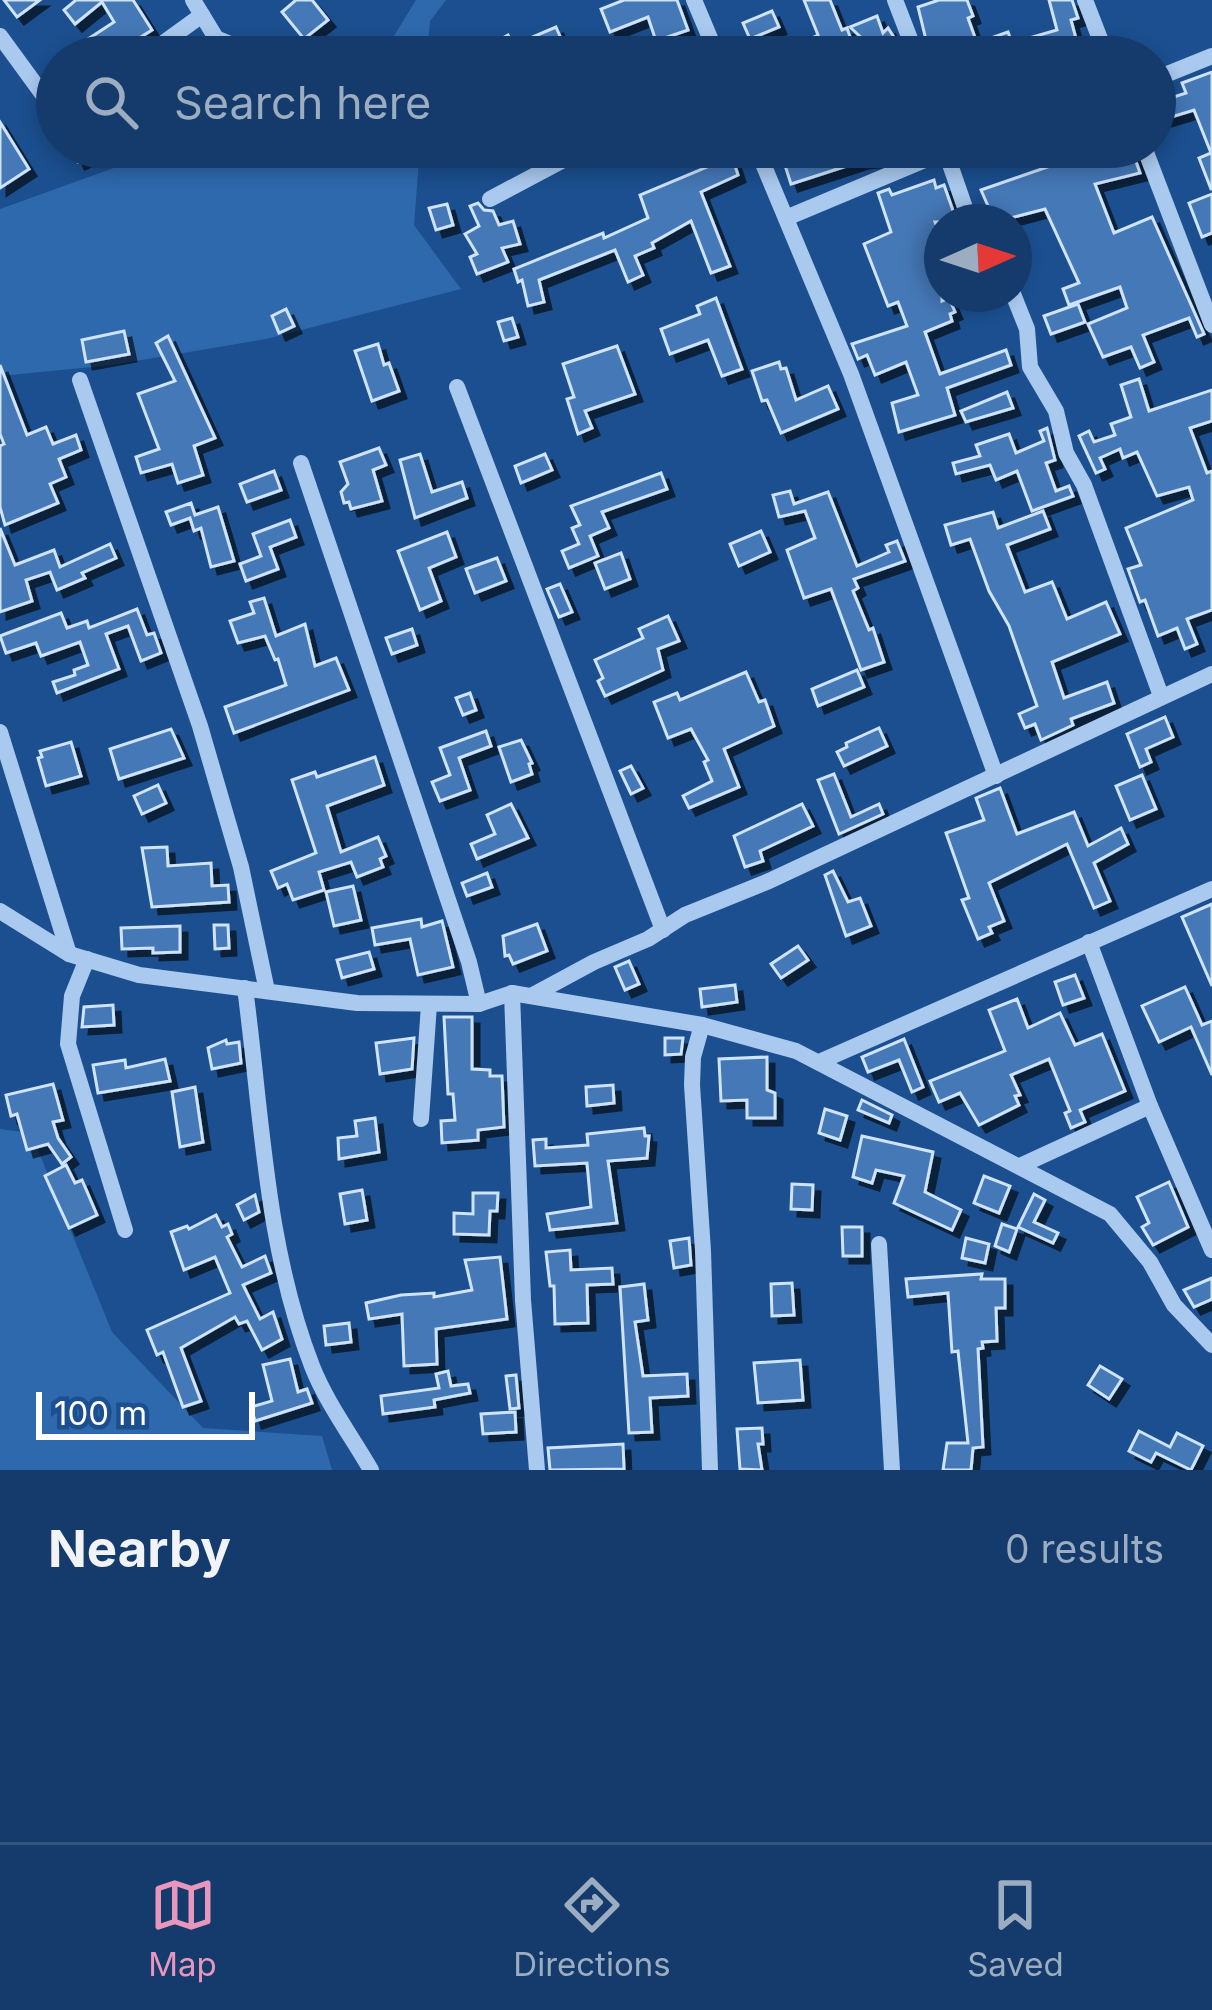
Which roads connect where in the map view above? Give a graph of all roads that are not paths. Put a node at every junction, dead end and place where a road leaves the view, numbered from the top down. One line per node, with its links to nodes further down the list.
1 (694, 0): 8 (street)
2 (895, 0): 9 (street)
3 (1085, 0): 10 (street)
4 (197, 8): 6 (street); 7 (street)
5 (0, 35): 13 (street)
6 (167, 36)
7 (215, 36)
8 (709, 36)
9 (908, 36)
10 (1099, 36)
11 (1212, 56): 12 (street)
12 (1176, 71)
13 (36, 85)
14 (548, 168): 19 (street)
15 (765, 168): 21 (street)
16 (901, 168): 21 (street)
17 (952, 168): 20 (street)
18 (1152, 168): 23 (street)
19 (490, 199)
20 (964, 204)
21 (787, 218): 30 (street)
22 (1020, 312): 28 (street)
23 (1212, 325)
24 (80, 380): 37 (street)
25 (457, 387): 33 (street)
26 (301, 463): 40 (street)
27 (1212, 674): 28 (street)
28 (1161, 696): 30 (street)
29 (0, 732): 35 (street)
30 (996, 776): 33 (street)
31 (1212, 890): 34 (street)
32 (0, 911): 35 (street)
33 (663, 930): 39 (street)
34 (1089, 942): 43 (street); 44 (street)
35 (78, 956): 36 (street); 47 (street)
36 (245, 988): 37 (street); 51 (street)
37 (267, 992): 41 (street)
38 (512, 993): 39 (street); 40 (street); 52 (street)
39 (531, 996): 42 (street)
40 (478, 1004): 41 (street)
41 (429, 1005): 45 (street)
42 (702, 1025): 43 (street); 53 (street)
43 (819, 1062): 46 (street)
44 (1150, 1106): 46 (street); 49 (street)
45 (421, 1119)
46 (1022, 1165): 50 (street)
47 (125, 1230)
48 (879, 1244): 54 (street)
49 (1212, 1250)
50 (1212, 1345)
51 (371, 1470)
52 (538, 1470)
53 (710, 1470)
54 (892, 1470)

